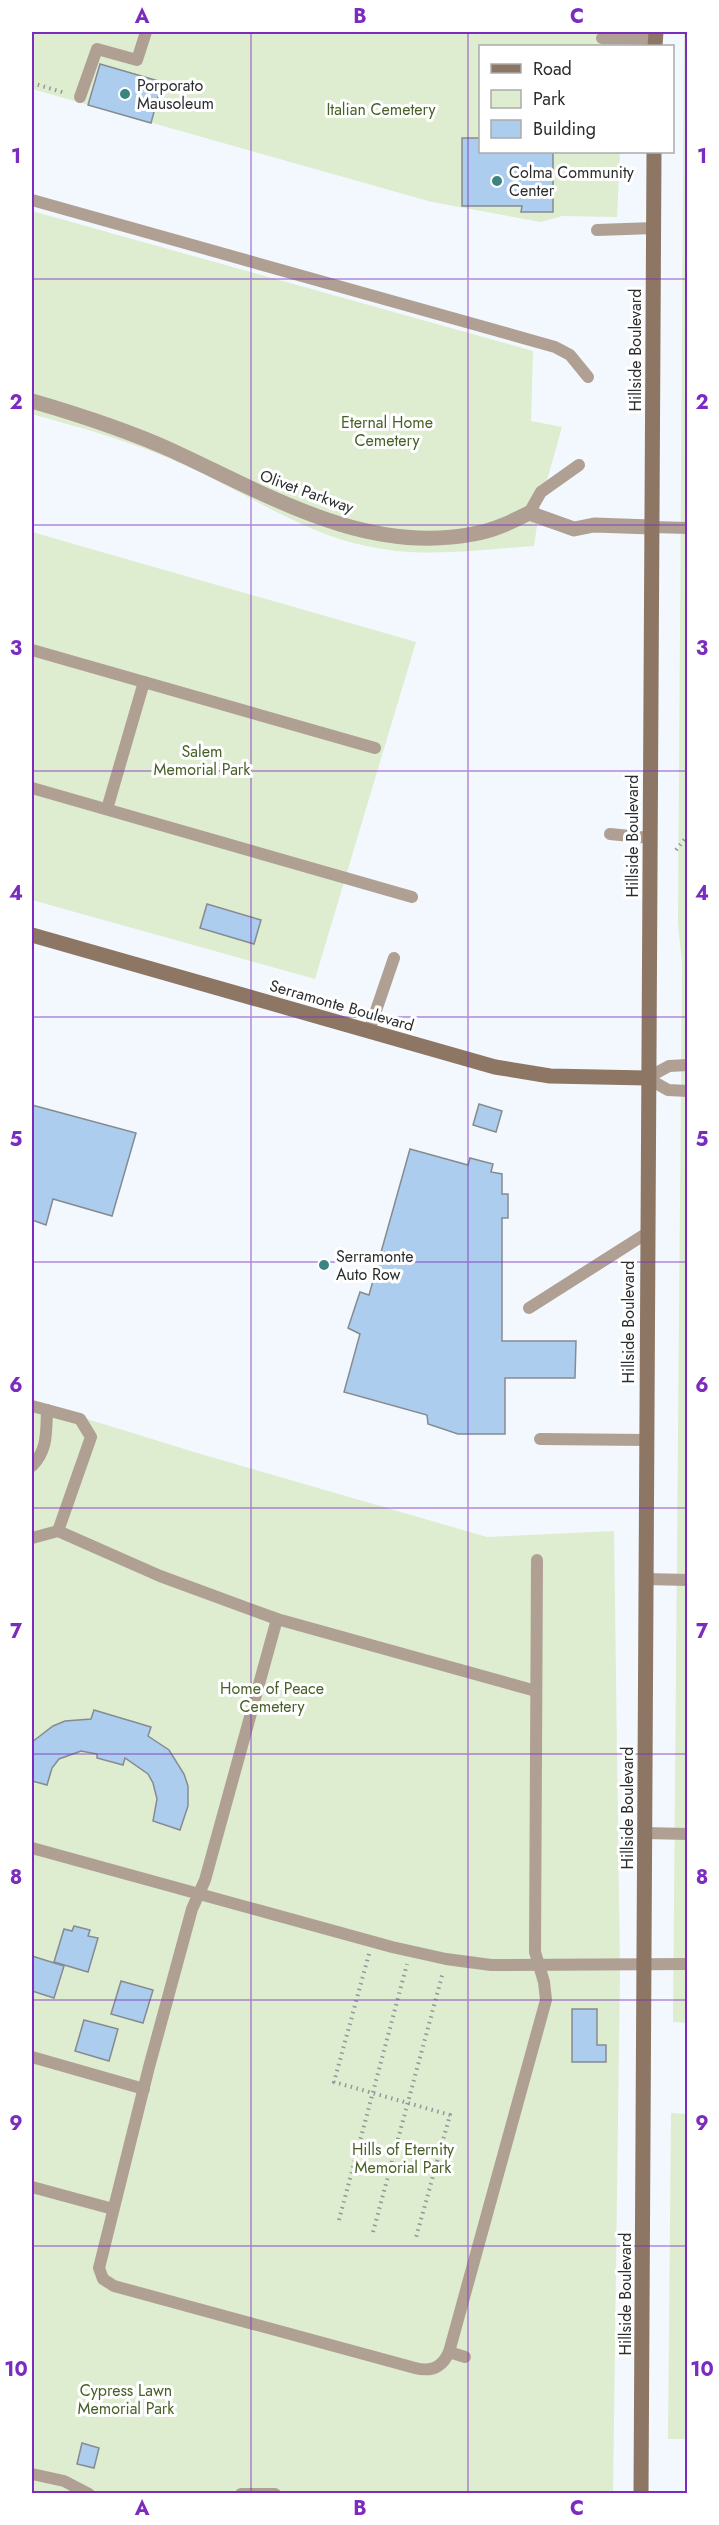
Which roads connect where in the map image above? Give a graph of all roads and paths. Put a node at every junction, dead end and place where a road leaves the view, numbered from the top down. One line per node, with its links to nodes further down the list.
1 (146, 32): 5 (lane)
2 (602, 38): 3 (lane)
3 (656, 39)
4 (32, 83): 5 (path)
5 (80, 97)
6 (654, 153): 8 (main road, Hillside Boulevard)
7 (32, 200): 10 (lane)
8 (654, 228): 9 (lane); 14 (main road, Hillside Boulevard)
9 (597, 231)
10 (588, 377)
11 (32, 401): 13 (street, Olivet Parkway)
12 (579, 465): 13 (lane)
13 (528, 513): 14 (street)
14 (651, 527): 15 (lane); 23 (main road, Hillside Boulevard)
15 (687, 528)
16 (32, 650): 17 (lane)
17 (144, 682): 18 (lane); 20 (lane)
18 (375, 748)
19 (32, 788): 20 (lane)
20 (107, 809): 25 (lane)
21 (610, 834): 23 (lane)
22 (687, 835): 24 (path)
23 (650, 838): 30 (main road, Hillside Boulevard)
24 (675, 849)
25 (412, 897)
26 (32, 935): 28 (main road, Serramonte Boulevard)
27 (394, 958): 28 (lane)
28 (369, 1031): 30 (main road, Serramonte Boulevard)
29 (687, 1065): 30 (lane)
30 (647, 1078): 31 (lane); 32 (main road, Hillside Boulevard)
31 (687, 1091)
32 (647, 1233): 33 (lane); 37 (main road, Hillside Boulevard)
33 (529, 1308)
34 (32, 1406): 35 (lane)
35 (47, 1410): 38 (lane); 39 (lane)
36 (540, 1439): 37 (lane)
37 (646, 1440): 42 (main road, Hillside Boulevard)
38 (32, 1466)
39 (58, 1531): 40 (lane); 44 (lane)
40 (32, 1538)
41 (537, 1560): 45 (lane)
42 (646, 1580): 43 (lane); 46 (main road, Hillside Boulevard)
43 (687, 1580)
44 (277, 1619): 45 (lane); 49 (lane)
45 (537, 1691): 55 (lane)
46 (645, 1833): 47 (lane); 53 (main road, Hillside Boulevard)
47 (687, 1834)
48 (32, 1848): 49 (lane)
49 (199, 1894): 50 (lane); 57 (lane)
50 (372, 1942): 51 (lane); 58 (path)
51 (411, 1952): 52 (lane); 58 (path)
52 (446, 1959): 55 (lane); 59 (path)
53 (645, 1964): 54 (lane); 55 (lane); 71 (main road, Hillside Boulevard)
54 (687, 1964)
55 (539, 1966): 65 (lane)
56 (32, 2057): 57 (lane)
57 (144, 2089): 61 (lane)
58 (374, 2094): 59 (path); 62 (path)
59 (409, 2103): 63 (path); 64 (path)
60 (32, 2187): 61 (lane)
61 (113, 2209): 65 (lane)
62 (339, 2220)
63 (373, 2232)
64 (416, 2241)
65 (449, 2352): 66 (lane)
66 (465, 2357)
67 (32, 2474): 68 (lane)
68 (89, 2493)
69 (241, 2493): 70 (lane)
70 (275, 2493)
71 (641, 2493)

